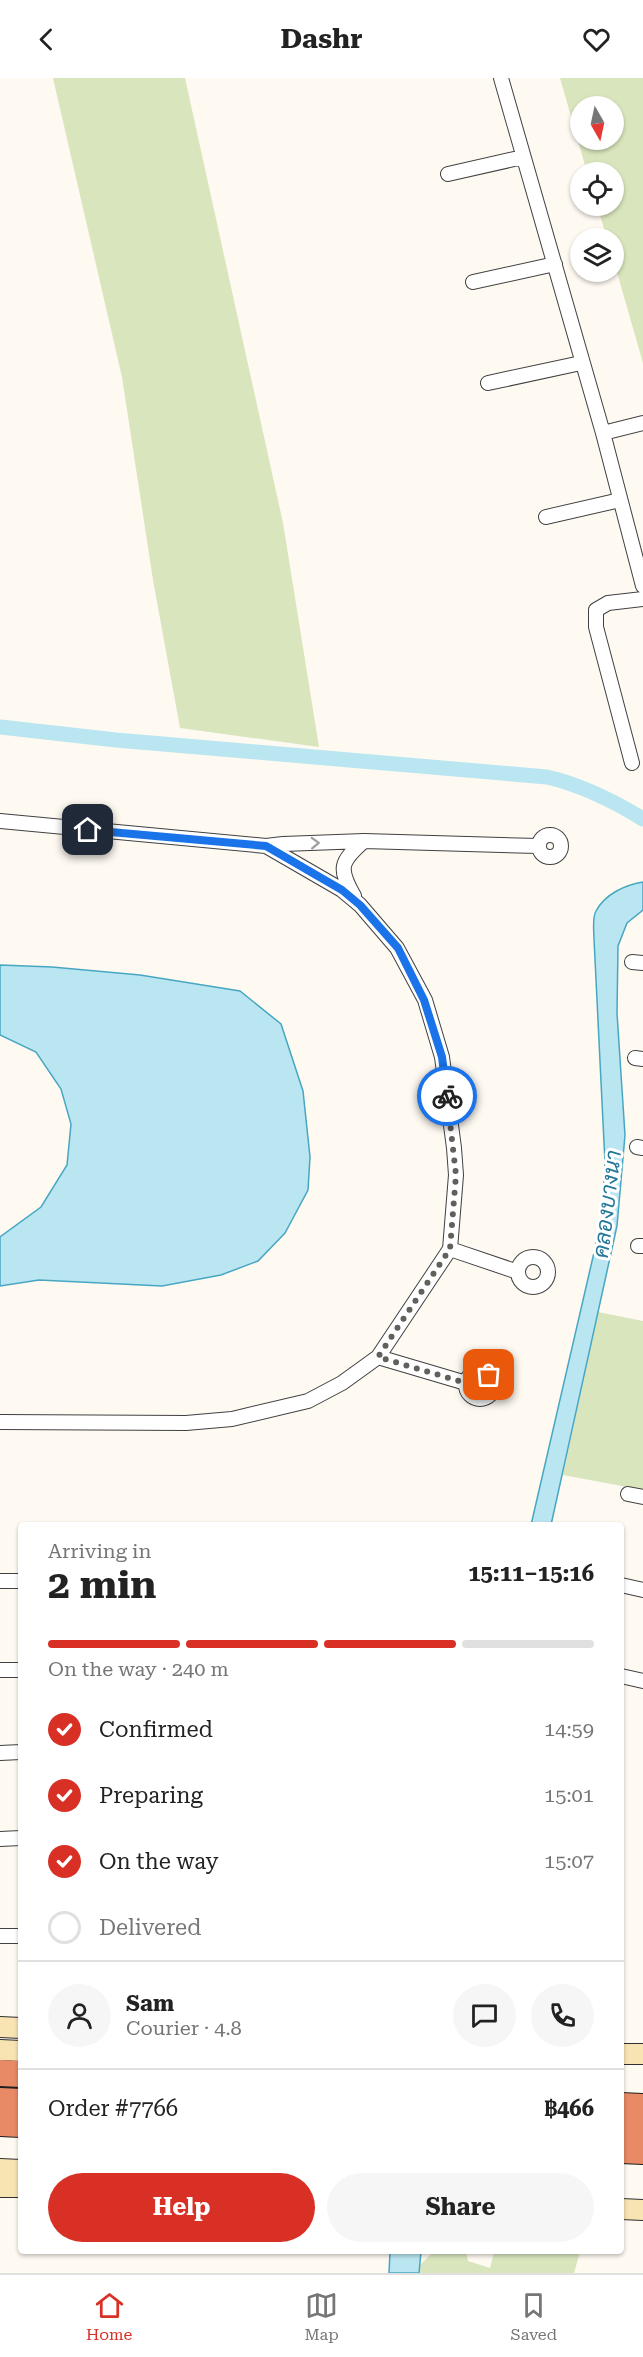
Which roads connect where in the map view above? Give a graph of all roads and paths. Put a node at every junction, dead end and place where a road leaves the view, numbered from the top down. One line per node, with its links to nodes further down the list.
1 (501, 78): 2 (street)
2 (523, 157): 3 (street); 4 (street)
3 (448, 174)
4 (555, 264): 5 (street); 6 (street)
5 (473, 282)
6 (581, 363): 7 (street); 9 (street)
7 (488, 383)
8 (643, 423): 9 (street)
9 (603, 433): 10 (street)
10 (620, 500): 11 (street); 12 (street)
11 (546, 517)
12 (643, 586)
13 (643, 599): 14 (street)
14 (632, 763)
15 (0, 821): 17 (street)
16 (364, 841): 17 (street, one-way to 16); 18 (street); 19 (street)
17 (266, 846): 19 (street)
18 (538, 846)
19 (360, 905): 20 (street)
20 (450, 1249): 21 (street); 22 (street)
21 (518, 1272)
22 (378, 1357): 23 (street); 24 (street)
23 (466, 1383)
24 (0, 1422)
25 (628, 1494): 26 (street)
26 (643, 1497)
27 (0, 1581): 28 (street)
28 (18, 1581)
29 (624, 1586): 30 (street)
30 (643, 1590)
31 (0, 1670): 32 (street)
32 (18, 1670)
33 (624, 1677): 34 (street)
34 (643, 1681)
35 (18, 1752): 36 (street)
36 (0, 1753)
37 (18, 1838): 38 (street)
38 (0, 1839)
39 (0, 1936): 40 (street)
40 (18, 1936)
41 (0, 2027): 42 (main road)
42 (18, 2028)
43 (0, 2050): 44 (main road)
44 (18, 2051)
45 (624, 2054): 46 (main road)
46 (643, 2055)
47 (0, 2073): 48 (highway)
48 (18, 2074)
49 (0, 2087): 50 (highway)
50 (18, 2088)
51 (0, 2101): 52 (highway)
52 (18, 2102)
53 (624, 2106): 54 (highway)
54 (643, 2107)
55 (624, 2114): 56 (highway)
56 (643, 2115)
57 (0, 2123): 58 (highway)
58 (18, 2124)
59 (624, 2128): 60 (highway)
60 (643, 2129)
61 (0, 2131): 62 (highway)
62 (18, 2132)
63 (624, 2150): 64 (highway)
64 (643, 2151)
65 (624, 2164): 66 (highway)
66 (643, 2165)
67 (0, 2169): 68 (main road)
68 (18, 2170)
69 (0, 2187): 70 (main road)
70 (18, 2187)
71 (624, 2209): 72 (main road)
72 (643, 2210)

